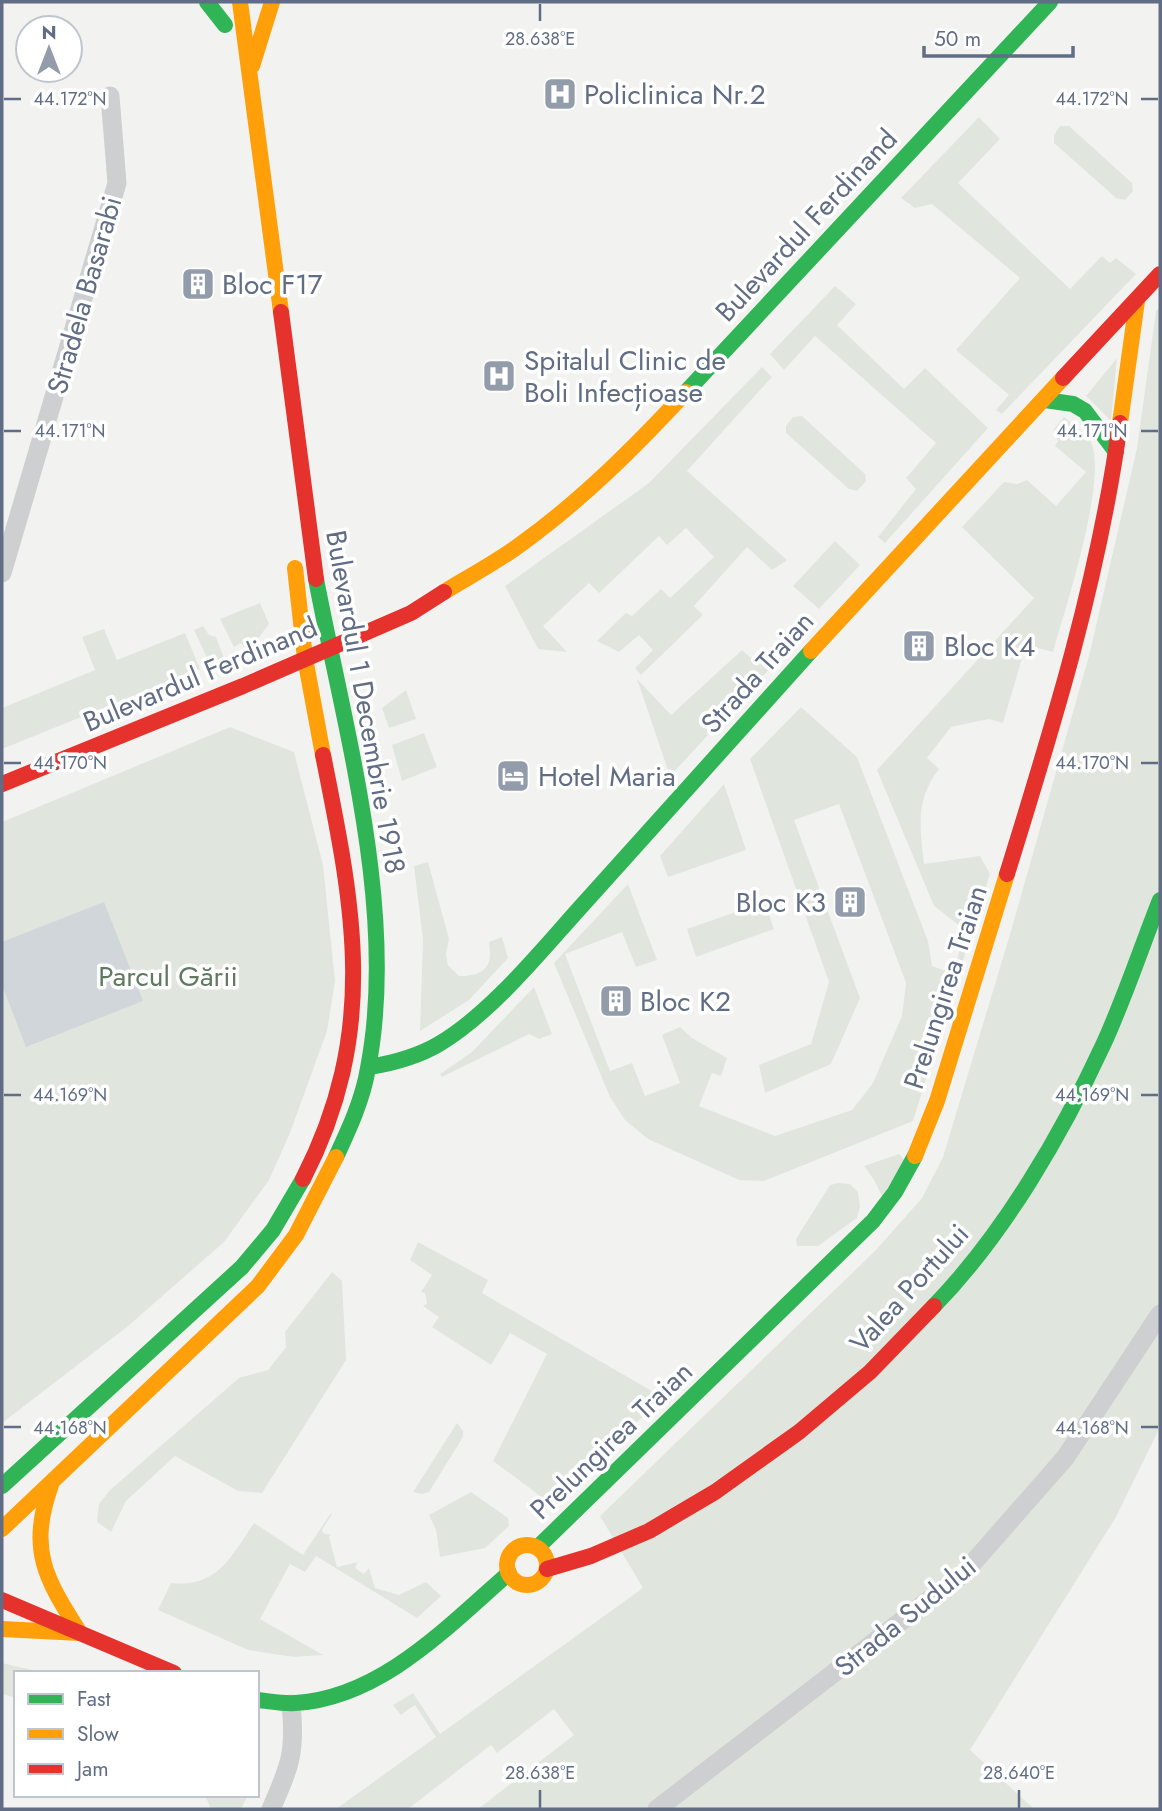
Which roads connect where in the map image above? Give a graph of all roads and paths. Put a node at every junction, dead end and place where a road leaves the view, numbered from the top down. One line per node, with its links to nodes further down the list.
1 (207, 2): 2 (street)
2 (222, 2)
3 (240, 2): 6 (street, Bulevardul 1 Decembrie 1918)
4 (272, 2): 6 (street)
5 (1051, 2): 14 (street, Bulevardul Ferdinand)
6 (249, 76): 14 (street, Bulevardul 1 Decembrie 1918)
7 (110, 96): 13 (street, Stradela Basarabi)
8 (1160, 274): 9 (street, Strada Traian)
9 (1137, 301): 10 (street, Strada Traian); 11 (street, Prelungirea Traian)
10 (1045, 400): 11 (street); 18 (street, Strada Traian)
11 (1116, 452): 23 (street, Prelungirea Traian)
12 (294, 557): 15 (street, Bulevardul 1 Decembrie 1918)
13 (2, 573)
14 (328, 649): 15 (street, Bulevardul Ferdinand); 18 (street, Bulevardul 1 Decembrie 1918)
15 (305, 658): 16 (street, Bulevardul Ferdinand); 21 (street, Bulevardul 1 Decembrie 1918)
16 (2, 784)
17 (1160, 900): 24 (street, Valea Portului)
18 (369, 1067): 20 (street, Bulevardul 1 Decembrie 1918)
19 (1160, 1314): 33 (street, Strada Sudului)
20 (52, 1482): 22 (street, Bulevardul 1 Decembrie 1918); 28 (street)
21 (2, 1486)
22 (2, 1529)
23 (538, 1547): 24 (street); 25 (street)
24 (547, 1569): 25 (street)
25 (509, 1573): 31 (street)
26 (2, 1600): 28 (street)
27 (2, 1629): 28 (street)
28 (80, 1633): 29 (street)
29 (169, 1671)
30 (259, 1700): 31 (street)
31 (291, 1704): 32 (street)
32 (271, 1809)
33 (657, 1809)

